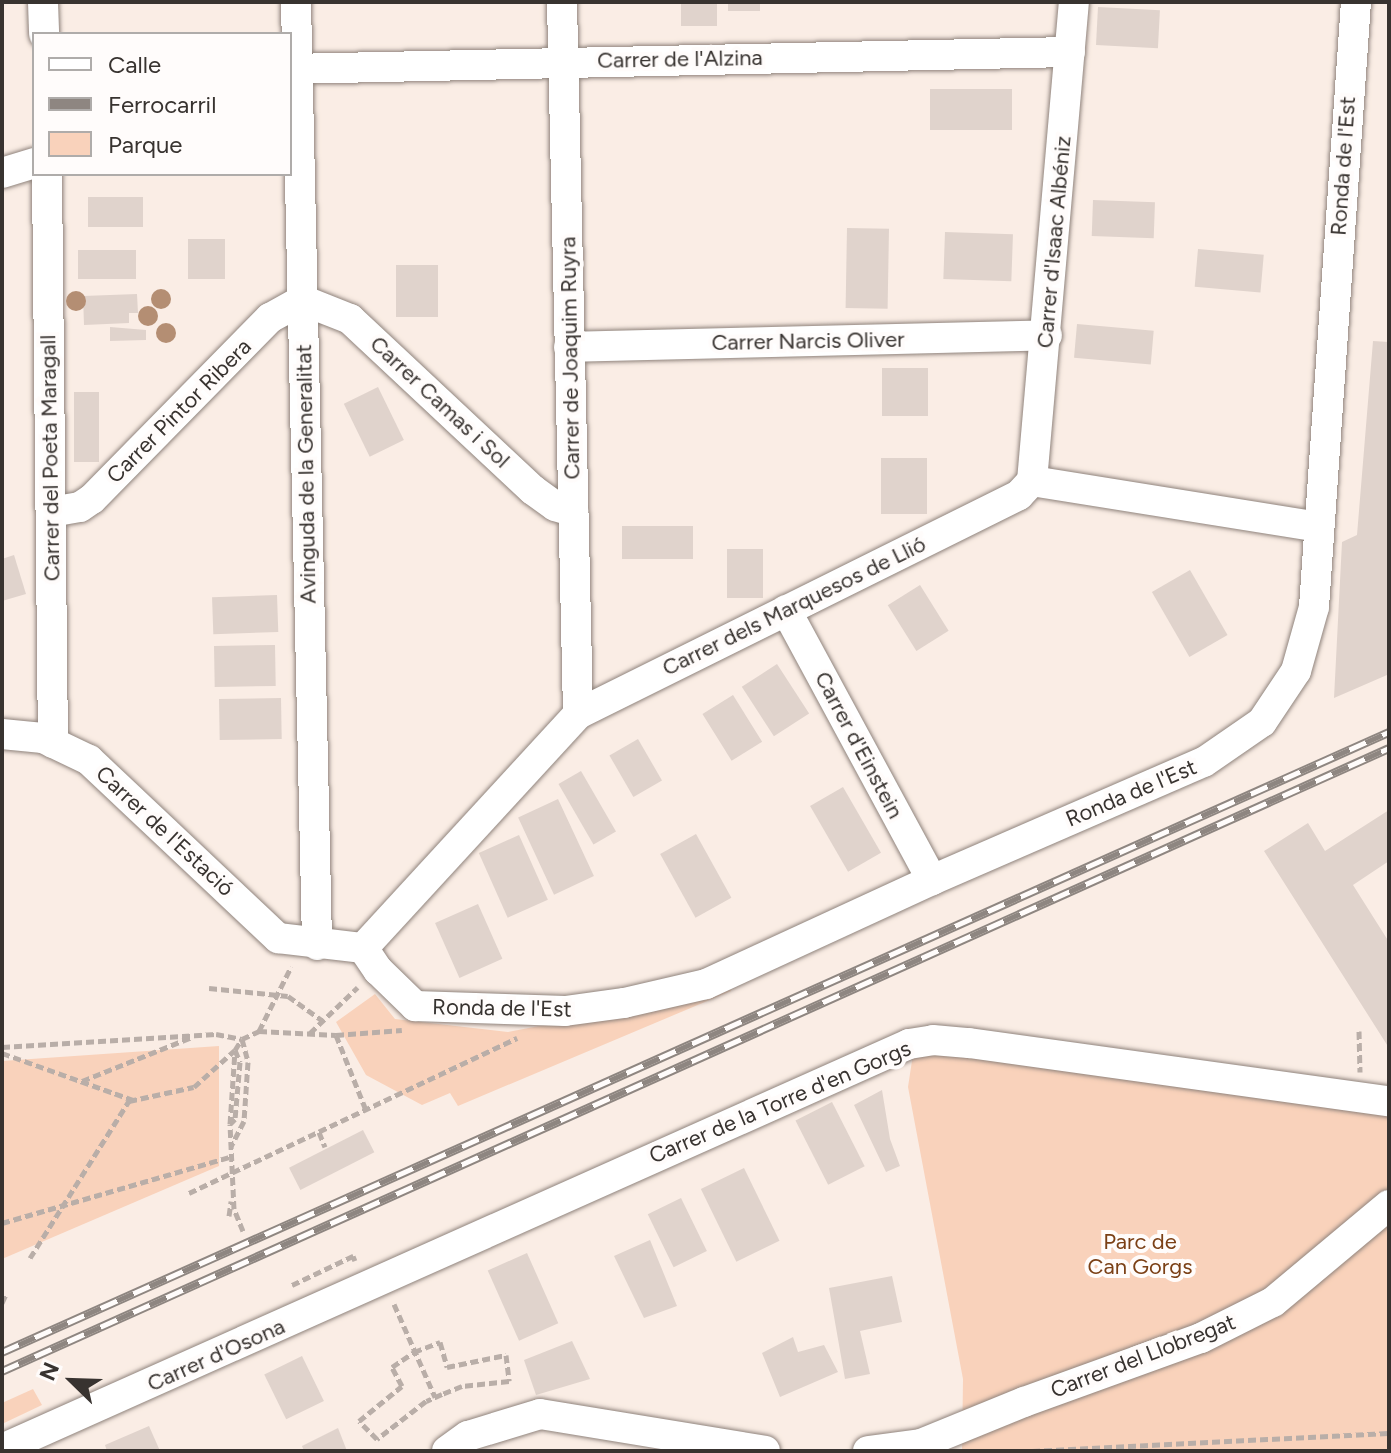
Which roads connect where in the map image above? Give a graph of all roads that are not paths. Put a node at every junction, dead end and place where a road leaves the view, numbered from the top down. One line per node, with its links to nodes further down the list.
1 (43, 2): 6 (street)
2 (296, 2): 9 (street, Avinguda de la Generalitat)
3 (562, 2): 8 (street, Carrer de Joaquim Ruyra)
4 (1074, 2): 7 (street, Carrer d'Isaac Albéniz)
5 (1356, 2): 19 (street, Ronda de l'Est)
6 (44, 32)
7 (1070, 52): 8 (street, Carrer de l'Alzina); 14 (street, Carrer d'Isaac Albéniz)
8 (563, 62): 9 (street, Carrer de l'Alzina); 15 (street, Carrer de Joaquim Ruyra)
9 (294, 69): 13 (street, Avinguda de la Generalitat)
10 (32, 164): 11 (street)
11 (2, 173)
12 (47, 176): 18 (street, Carrer del Poeta Maragall)
13 (302, 300): 17 (street, Carrer Camas i Sol); 18 (street, Carrer Pintor Ribera); 25 (street, Avinguda de la Generalitat)
14 (1047, 335): 15 (street, Carrer Narcis Oliver); 16 (street, Carrer d'Isaac Albéniz)
15 (569, 347): 17 (street, Carrer de Joaquim Ruyra)
16 (1032, 481): 19 (street); 20 (street, Carrer dels Marquesos de Llió)
17 (573, 511): 21 (street, Carrer de Joaquim Ruyra)
18 (51, 512): 23 (street, Carrer del Poeta Maragall)
19 (1318, 527): 24 (street, Ronda de l'Est)
20 (786, 610): 21 (street, Carrer dels Marquesos de Llió); 24 (street, Carrer d'Einstein)
21 (578, 714): 26 (street, Carrer dels Marquesos de Llió)
22 (2, 734): 23 (street, Carrer de l'Estació)
23 (53, 743): 25 (street, Carrer de l'Estació)
24 (932, 880): 26 (street, Ronda de l'Est)
25 (317, 945): 26 (street)
26 (363, 948)
27 (1389, 1101): 29 (street, Carrer de la Torre d'en Gorgs)
28 (1389, 1205): 30 (street, Carrer del Llobregat)
29 (389, 1290): 31 (street, Carrer d'Osona)
30 (923, 1448): 34 (street, Carrer del Llobregat)
31 (2, 1449)
32 (454, 1449): 33 (street)
33 (765, 1451)
34 (868, 1451)

